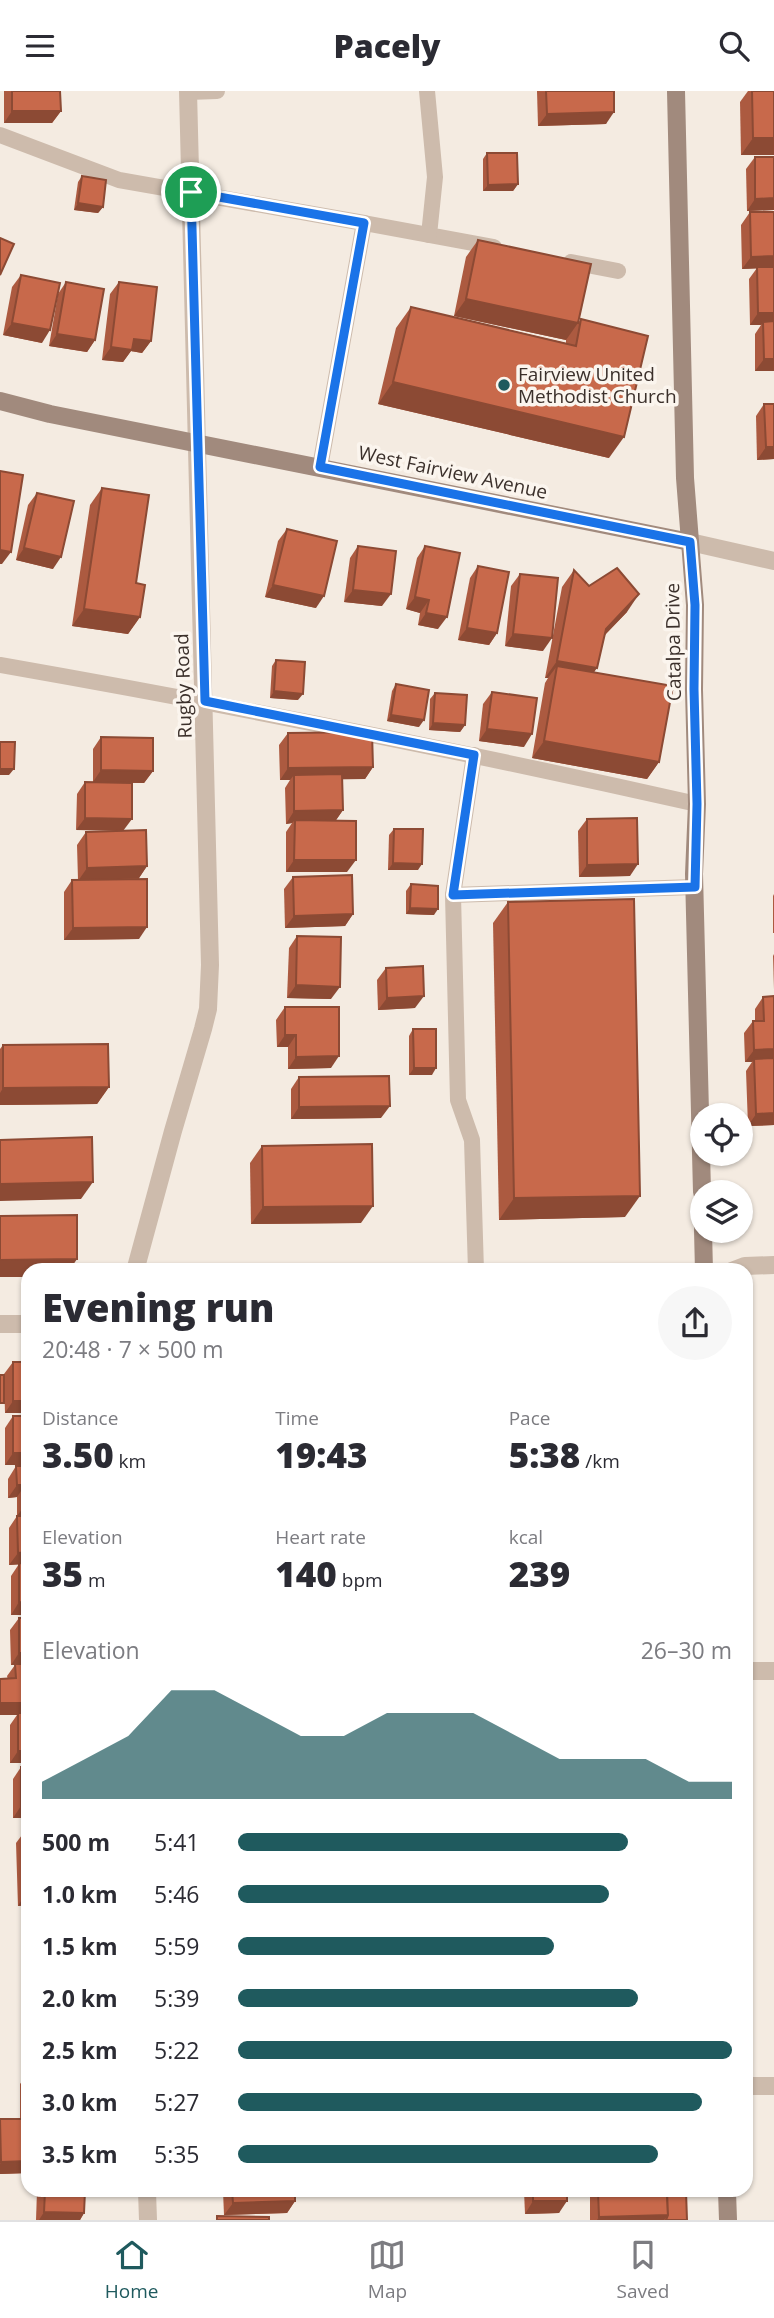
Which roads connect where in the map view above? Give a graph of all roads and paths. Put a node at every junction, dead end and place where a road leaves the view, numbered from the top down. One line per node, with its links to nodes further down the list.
1 (188, 91): 2 (lane); 6 (street, Rugby Road)
2 (217, 91)
3 (427, 91): 8 (lane)
4 (676, 91): 15 (street, Catalpa Drive)
5 (0, 135): 6 (lane)
6 (191, 192): 7 (lane); 13 (street, Rugby Road)
7 (364, 223): 8 (lane); 14 (lane)
8 (429, 235): 9 (lane)
9 (510, 250)
10 (550, 258): 11 (lane)
11 (618, 271)
12 (0, 401): 13 (street, West Fairview Avenue)
13 (196, 443): 14 (street, West Fairview Avenue); 18 (street, Rugby Road)
14 (320, 467): 15 (street, West Fairview Avenue)
15 (690, 542): 16 (street, West Fairview Avenue); 20 (street, Catalpa Drive)
16 (774, 561)
17 (0, 665): 18 (lane)
18 (205, 701): 19 (lane); 25 (street, Rugby Road)
19 (474, 755): 20 (lane); 22 (lane)
20 (697, 804): 21 (street, Catalpa Drive)
21 (695, 887): 22 (lane); 23 (street, Catalpa Drive)
22 (453, 895): 26 (lane)
23 (702, 1180)
24 (703, 1243): 27 (street)
25 (137, 1263)
26 (476, 1263)
27 (704, 1263)
28 (774, 1265): 29 (street)
29 (753, 1266)
30 (0, 1324): 31 (street)
31 (21, 1324)
32 (753, 1671): 33 (street)
33 (774, 1671)
34 (753, 2086): 35 (street)
35 (774, 2086)
36 (147, 2197): 38 (street)
37 (727, 2197): 39 (street)
38 (148, 2220)
39 (727, 2220)

